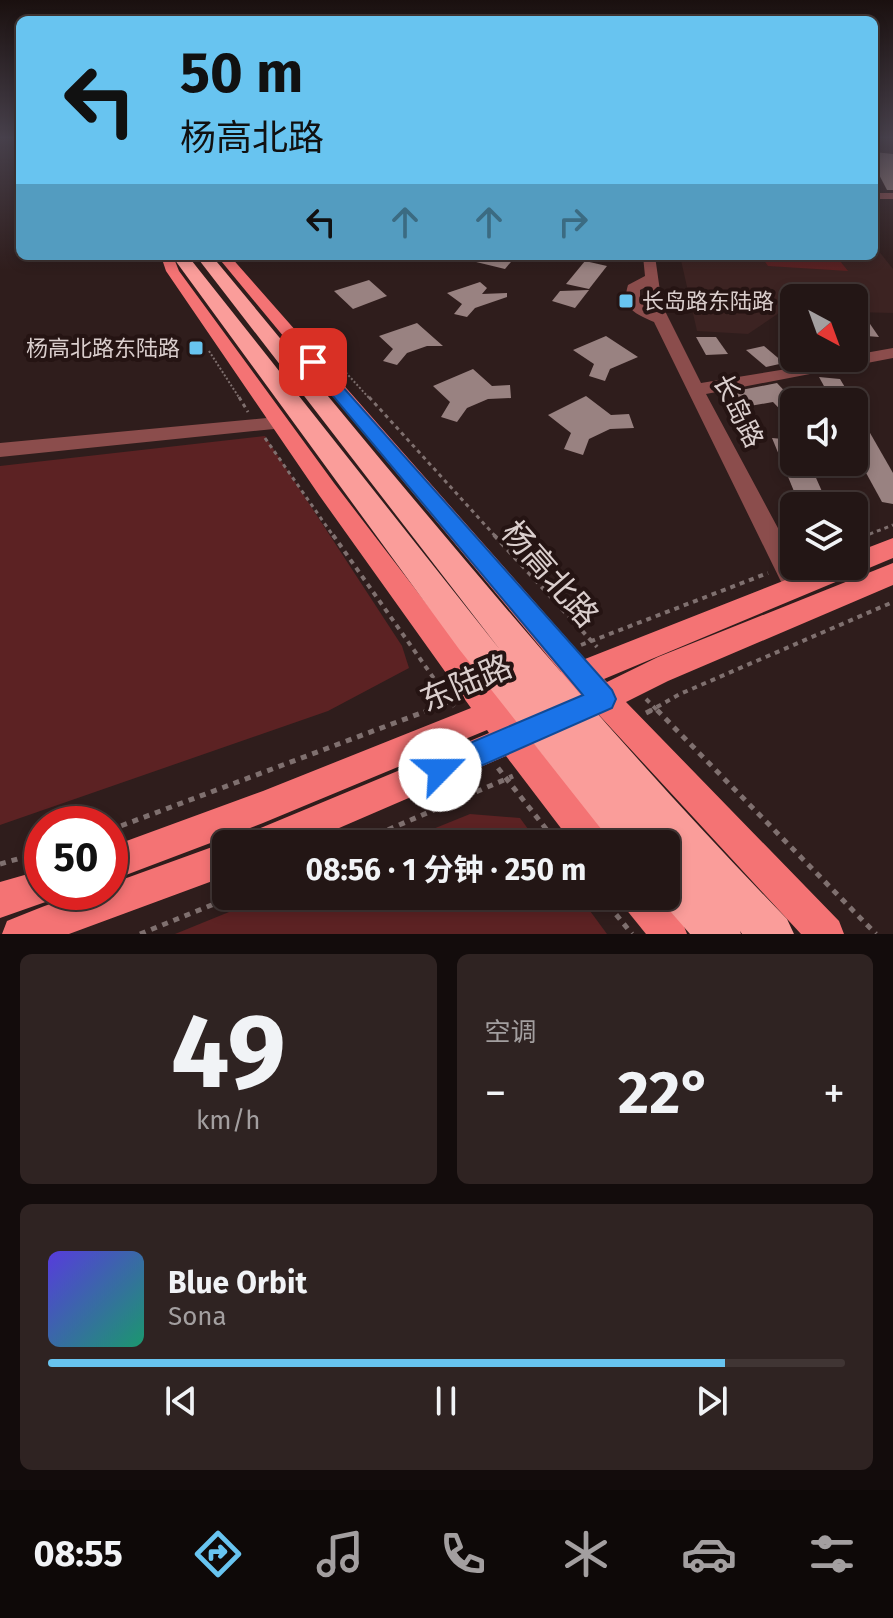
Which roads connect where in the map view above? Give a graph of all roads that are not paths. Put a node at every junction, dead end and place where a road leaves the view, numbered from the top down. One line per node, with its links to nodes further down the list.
1 (193, 260): 10 (main road)
2 (196, 260): 17 (main road, 杨高北路)
3 (196, 260): 22 (highway)
4 (196, 260): 32 (highway)
5 (649, 260): 6 (street, 长岛路)
6 (650, 279): 7 (street, 长岛路); 7 (street)
7 (661, 319): 9 (street, 长岛路)
8 (893, 353): 9 (street)
9 (696, 390): 16 (street, 长岛路)
10 (267, 424): 11 (street); 19 (main road)
11 (0, 450)
12 (893, 548): 13 (main road)
13 (868, 558)
14 (893, 574): 18 (main road, 东陆路)
15 (812, 580): 16 (main road, 东陆路)
16 (796, 586): 17 (main road, 东陆路)
17 (581, 675): 18 (main road, 杨高北路); 19 (main road, 东陆路)
18 (603, 699): 19 (main road, 东陆路); 33 (main road, 杨高北路)
19 (489, 732): 20 (main road, 东陆路); 21 (main road); 23 (main road, 东陆路)
20 (291, 830)
21 (581, 830)
22 (627, 830)
23 (128, 857)
24 (212, 864): 29 (main road)
25 (680, 891): 31 (highway)
26 (24, 893): 27 (main road)
27 (0, 900)
28 (649, 910): 30 (main road)
29 (20, 934)
30 (669, 934)
31 (719, 934)
32 (772, 934)
33 (826, 934)

